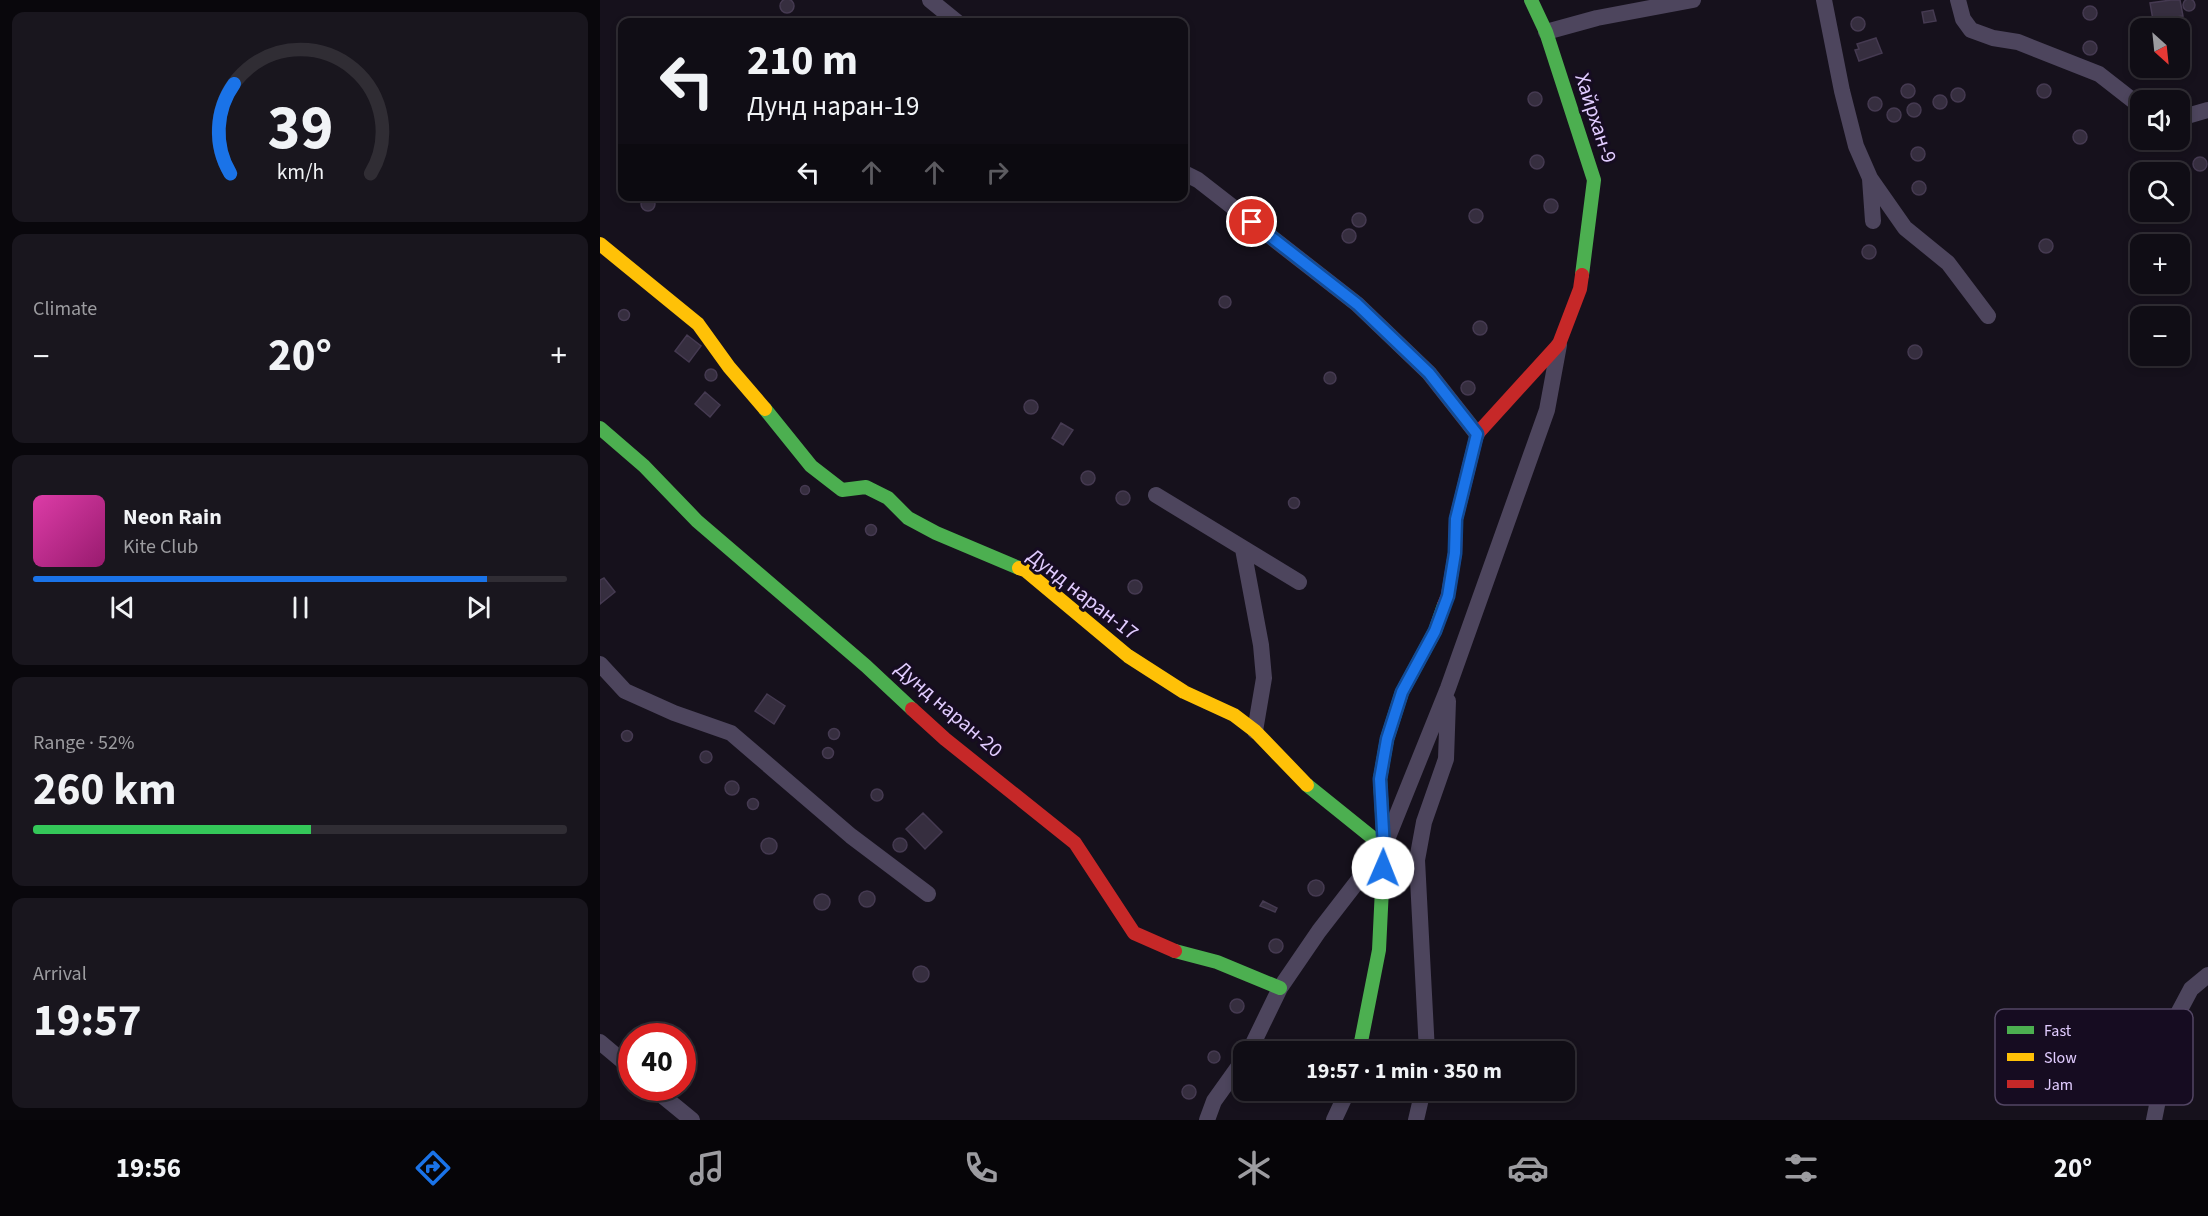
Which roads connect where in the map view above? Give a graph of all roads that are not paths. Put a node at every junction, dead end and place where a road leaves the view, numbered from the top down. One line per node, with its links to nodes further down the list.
1 (930, 0): 6 (street)
2 (1531, 0): 7 (street, Хайрхан-9)
3 (1693, 0): 7 (street)
4 (1824, 0): 12 (street)
5 (1958, 0): 8 (street)
6 (952, 18)
7 (1546, 32): 16 (street, Хайрхан-9)
8 (2130, 98)
9 (2208, 110): 10 (street)
10 (2190, 115)
11 (1188, 175): 18 (street)
12 (1870, 178): 13 (street); 15 (street)
13 (1873, 221)
14 (600, 244): 24 (street, Дунд наран-17)
15 (1988, 316)
16 (1559, 344): 18 (street); 23 (street)
17 (600, 428): 28 (street, Дунд наран-20)
18 (1477, 434): 25 (street)
19 (1156, 495): 20 (street)
20 (1243, 549): 21 (street); 24 (street)
21 (1299, 582)
22 (600, 664): 26 (street)
23 (1448, 688): 25 (street); 32 (street)
24 (1255, 731): 25 (street, Дунд наран-17)
25 (1384, 848): 28 (street); 31 (street)
26 (928, 894)
27 (2208, 975): 29 (street)
28 (1280, 987): 30 (street)
29 (2180, 1009)
30 (1254, 1041)
31 (1361, 1041)
32 (1426, 1041)
33 (600, 1042): 34 (street)
34 (618, 1057)
35 (1233, 1074): 41 (street)
36 (669, 1101): 40 (street)
37 (1343, 1101): 42 (street)
38 (1420, 1101): 43 (street)
39 (2157, 1105): 44 (street)
40 (692, 1120)
41 (1207, 1120)
42 (1334, 1120)
43 (1416, 1120)
44 (2154, 1120)

